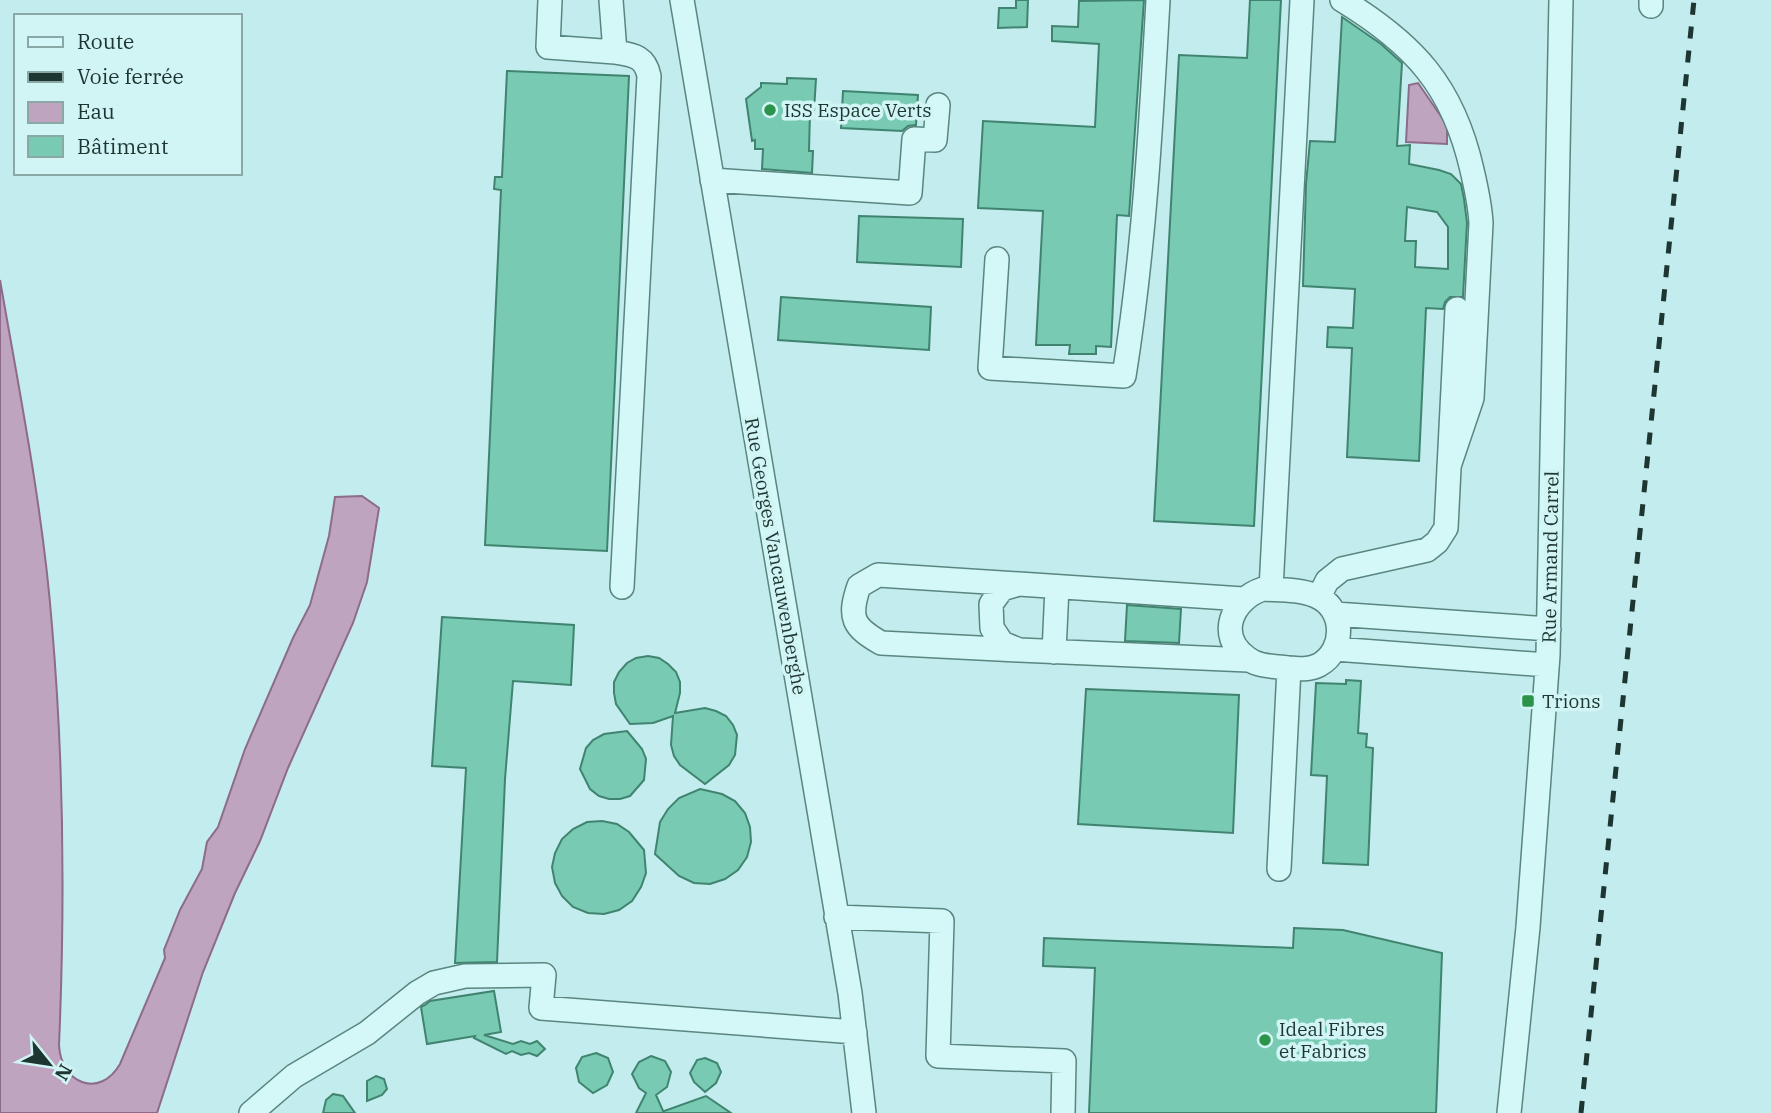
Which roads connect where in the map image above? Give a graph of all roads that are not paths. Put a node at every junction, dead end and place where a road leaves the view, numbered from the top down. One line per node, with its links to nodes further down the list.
1 (550, 0): 8 (street)
2 (611, 0): 8 (street)
3 (682, 0): 10 (street, Rue Georges Vancauwenberghe)
4 (1158, 0): 11 (street)
5 (1302, 0): 17 (street)
6 (1342, 0): 13 (street)
7 (1561, 0): 21 (street, Rue Armand Carrel)
8 (615, 52): 15 (street)
9 (937, 105): 10 (street)
10 (712, 180): 29 (street, Rue Georges Vancauwenberghe)
11 (997, 259)
12 (1457, 309): 13 (street)
13 (1449, 466): 18 (street)
14 (1018, 584): 16 (street); 23 (street); 23 (street)
15 (622, 587)
16 (1057, 587): 19 (street); 24 (street)
17 (1271, 589): 18 (street); 19 (street)
18 (1319, 597): 20 (street)
19 (1243, 599): 25 (street)
20 (1335, 614): 21 (street); 22 (street)
21 (1549, 629): 26 (street, Rue Armand Carrel)
22 (1335, 649): 26 (street); 27 (street)
23 (1019, 650): 24 (street)
24 (1054, 652): 25 (street)
25 (1248, 660): 27 (street)
26 (1547, 665): 34 (street, Rue Armand Carrel)
27 (1289, 668): 28 (street)
28 (1279, 869)
29 (836, 917): 30 (street, Rue Georges Vancauwenberghe); 33 (street)
30 (855, 1032): 31 (street); 32 (street, Rue Georges Vancauwenberghe)
31 (251, 1113)
32 (864, 1113)
33 (1063, 1113)
34 (1509, 1113)

